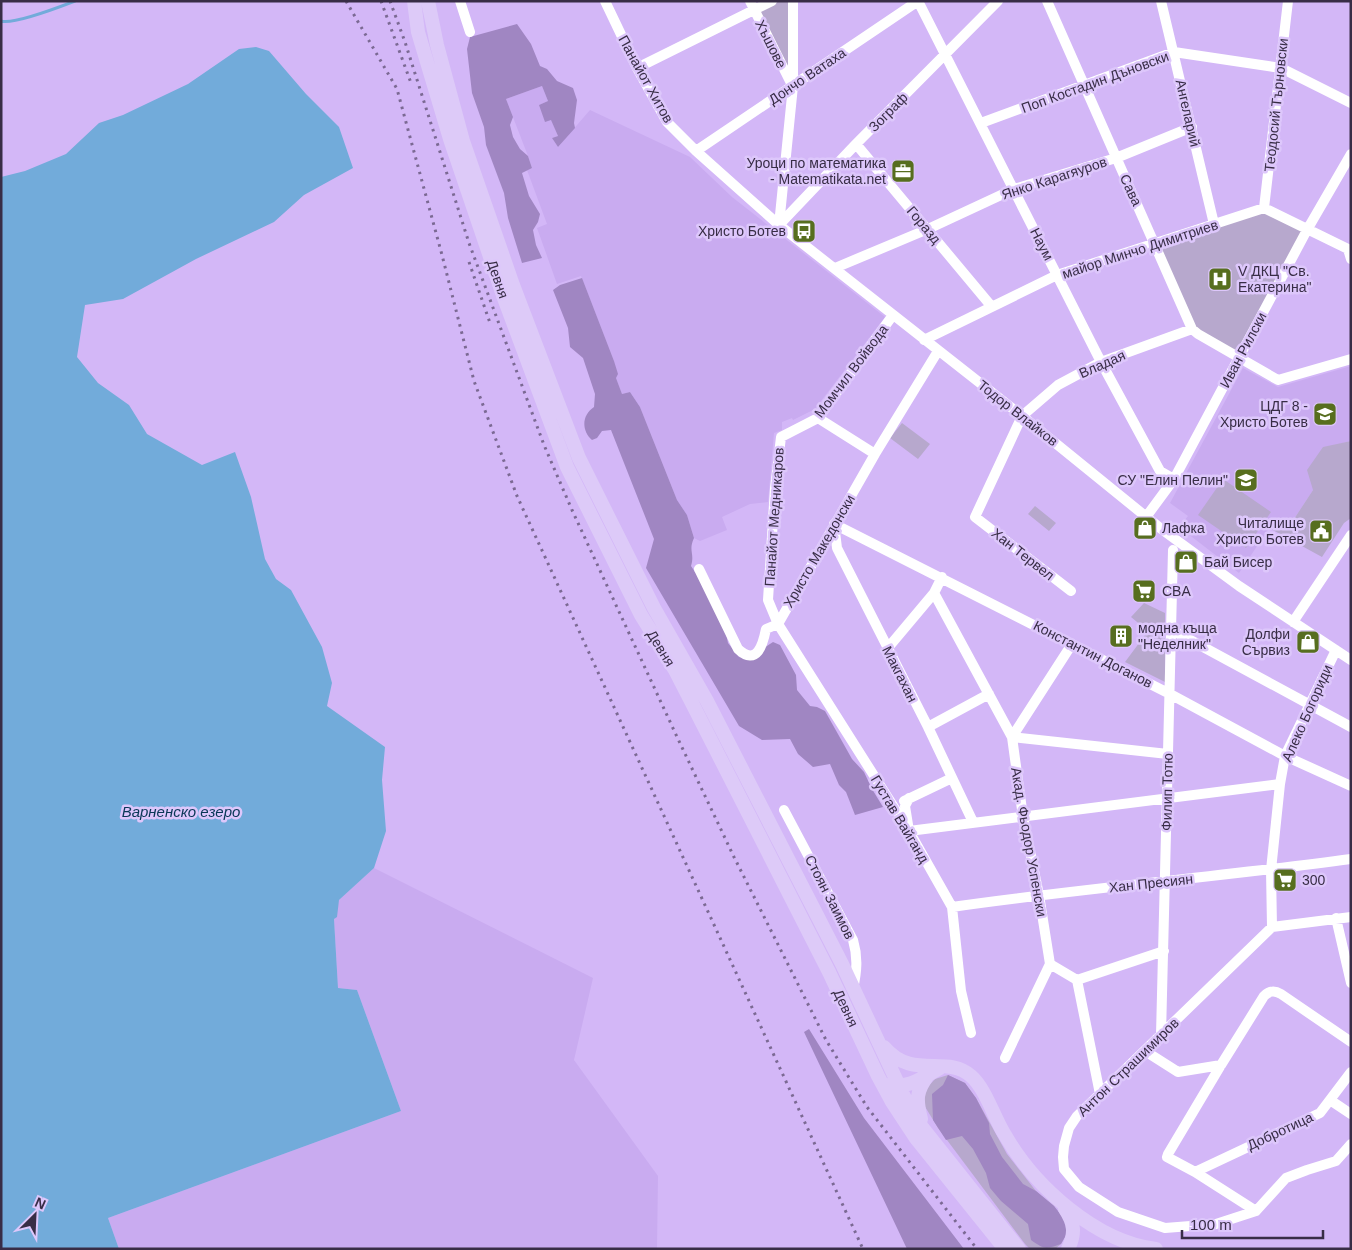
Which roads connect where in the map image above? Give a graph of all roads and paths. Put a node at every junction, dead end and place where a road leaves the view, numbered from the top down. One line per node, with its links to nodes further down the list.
1 (414, 1): 105 (highway, Девня)
2 (428, 1): 95 (highway, Девня)
3 (460, 1): 13 (street)
4 (605, 1): 16 (street, Панайот Хитов)
5 (772, 1): 12 (street)
6 (793, 1): 18 (street)
7 (918, 1): 15 (street, Наум); 18 (street, Дончо Ватаха)
8 (998, 1): 15 (street, Зограф)
9 (1048, 1): 19 (street, Сава)
10 (1161, 1): 14 (street, Ангеларий)
11 (1288, 1): 17 (street, Теодосий Търновски)
12 (752, 6): 16 (street); 18 (street, Хъшове)
13 (470, 32)
14 (1174, 52): 17 (street, Поп Костадин Дъновски); 19 (street, Поп Костадин Дъновски); 22 (street, Ангеларий)
15 (946, 55): 21 (street, Наум); 23 (street, Зограф)
16 (637, 68): 24 (street, Панайот Хитов)
17 (1281, 68): 20 (street, Поп Костадин Дъновски); 28 (street, Теодосий Търновски)
18 (793, 86): 24 (street, Дончо Ватаха); 30 (street)
19 (1085, 86): 21 (street, Поп Костадин Дъновски); 26 (street, Сава)
20 (1351, 103)
21 (981, 123): 27 (street, Наум)
22 (1192, 127): 26 (street, Янко Карагяуров); 29 (street, Ангеларий)
23 (856, 144): 30 (street, Зограф); 31 (street, Горазд)
24 (696, 151): 30 (street, Тодор Влайков)
25 (1351, 154): 32 (street, Иван Рилски)
26 (1116, 158): 27 (street, Янко Карагяуров); 33 (street, Сава)
27 (1014, 189): 31 (street, Янко Карагяуров); 36 (street, Наум)
28 (1264, 208): 29 (street, майор Минчо Димитриев); 32 (street)
29 (1214, 224): 33 (street, майор Минчо Димитриев)
30 (779, 225): 35 (street, Тодор Влайков)
31 (928, 229): 35 (street, Янко Карагяуров); 37 (street, Горазд)
32 (1307, 230): 34 (street); 42 (street, Иван Рилски)
33 (1155, 242): 36 (street, майор Минчо Димитриев); 39 (street, Сава)
34 (1350, 252)
35 (836, 268): 38 (street, Тодор Влайков)
36 (1058, 275): 37 (street, майор Минчо Димитриев); 44 (street, Наум)
37 (992, 307): 40 (street, майор Минчо Димитриев)
38 (893, 315): 40 (street, Тодор Влайков); 46 (street, Момчил Войвода)
39 (1192, 329): 42 (street); 44 (street, Владая)
40 (924, 340): 41 (street, Тодор Влайков)
41 (938, 351): 45 (street, Тодор Влайков); 48 (street, Христо Македонски)
42 (1239, 358): 43 (street); 49 (street, Иван Рилски)
43 (1351, 359)
44 (1101, 362): 45 (street, Владая); 49 (street, Наум)
45 (1022, 416): 50 (street, Тодор Влайков); 56 (street, Хан Тервел)
46 (818, 418): 47 (street, Момчил Войвода); 48 (street)
47 (781, 437): 59 (street, Панайот Медникаров)
48 (875, 454): 51 (street, Христо Македонски)
49 (1174, 479): 50 (street, Иван Рилски)
50 (1146, 517): 58 (street, Тодор Влайков)
51 (834, 524): 55 (street, Константин Доганов); 59 (street, Христо Македонски); 62 (street, Макгахан)
52 (1351, 535): 58 (street)
53 (1173, 550): 60 (street, Филип Тотю)
54 (699, 569): 59 (street, Христо Македонски)
55 (942, 577): 57 (street); 61 (street, Константин Доганов)
56 (1071, 591)
57 (934, 593): 62 (street); 65 (street, Акад. Фьодор Успенски)
58 (1293, 622): 63 (street, Тодор Влайков)
59 (778, 624): 78 (street, Густав Вайганд)
60 (1170, 629): 66 (street, Филип Тотю); 67 (street)
61 (1072, 644): 66 (street, Константин Доганов); 70 (street)
62 (887, 649): 68 (street, Макгахан)
63 (1336, 650): 64 (street, Тодор Влайков); 67 (street, Алеко Богориди)
64 (1351, 660)
65 (989, 694): 68 (street); 70 (street, Акад. Фьодор Успенски)
66 (1170, 694): 71 (street, Филип Тотю); 72 (street, Константин Доганов)
67 (1308, 704): 69 (street); 72 (street, Алеко Богориди)
68 (928, 727): 73 (street, Макгахан)
69 (1351, 727)
70 (1012, 737): 71 (street); 80 (street, Акад. Фьодор Успенски)
71 (1168, 754): 77 (street, Филип Тотю)
72 (1285, 756): 74 (street, Алеко Богориди); 75 (street, Константин Доганов)
73 (952, 778): 76 (street); 81 (street, Макгахан)
74 (1280, 784): 77 (street); 84 (street, Алеко Богориди)
75 (1351, 786)
76 (908, 798): 78 (street); 82 (street)
77 (1166, 798): 80 (street); 85 (street, Филип Тотю)
78 (894, 807): 82 (street, Густав Вайганд)
79 (784, 810): 95 (street, Стоян Заимов)
80 (1023, 817): 81 (street); 86 (street, Акад. Фьодор Успенски)
81 (973, 822): 82 (street)
82 (909, 831): 87 (street, Густав Вайганд)
83 (1351, 859): 84 (street, Хан Пресиян)
84 (1271, 870): 85 (street, Хан Пресиян); 90 (street, Алеко Богориди)
85 (1166, 881): 86 (street, Хан Пресиян); 91 (street, Филип Тотю)
86 (1039, 894): 87 (street, Хан Пресиян); 92 (street, Акад. Фьодор Успенски)
87 (952, 907): 96 (street, Густав Вайганд)
88 (1351, 917): 89 (street)
89 (1336, 918): 90 (street); 94 (street)
90 (1272, 927): 97 (street, Антон Страшимиров)
91 (1164, 951): 93 (street); 97 (street, Филип Тотю)
92 (1050, 964): 93 (street); 101 (street)
93 (1077, 980): 107 (street)
94 (1351, 983)
95 (853, 988): 98 (highway, Девня)
96 (971, 1033)
97 (1161, 1035): 100 (street, Антон Страшимиров)
98 (877, 1040): 103 (highway); 106 (highway, Девня)
99 (1351, 1042): 102 (street)
100 (1146, 1051): 102 (street); 107 (street, Антон Страшимиров)
101 (1005, 1058)
102 (1221, 1065): 113 (street)
103 (926, 1070): 106 (highway); 111 (highway); 114 (highway)
104 (1351, 1072): 108 (street, Добротица)
105 (878, 1076): 106 (highway); 109 (highway, Девня)
106 (897, 1084): 109 (highway); 111 (highway, Девня)
107 (1100, 1094): 115 (street, Антон Страшимиров)
108 (1330, 1100): 110 (street); 113 (street, Добротица)
109 (892, 1102): 116 (highway, Девня)
110 (1351, 1114)
111 (922, 1127): 117 (highway, Девня)
112 (1351, 1144): 115 (street, Антон Страшимиров)
113 (1195, 1172): 115 (street)
114 (1062, 1204): 118 (highway); 119 (highway)
115 (1256, 1211)
116 (1005, 1249)
117 (1019, 1249)
118 (1068, 1249)
119 (1156, 1249)

